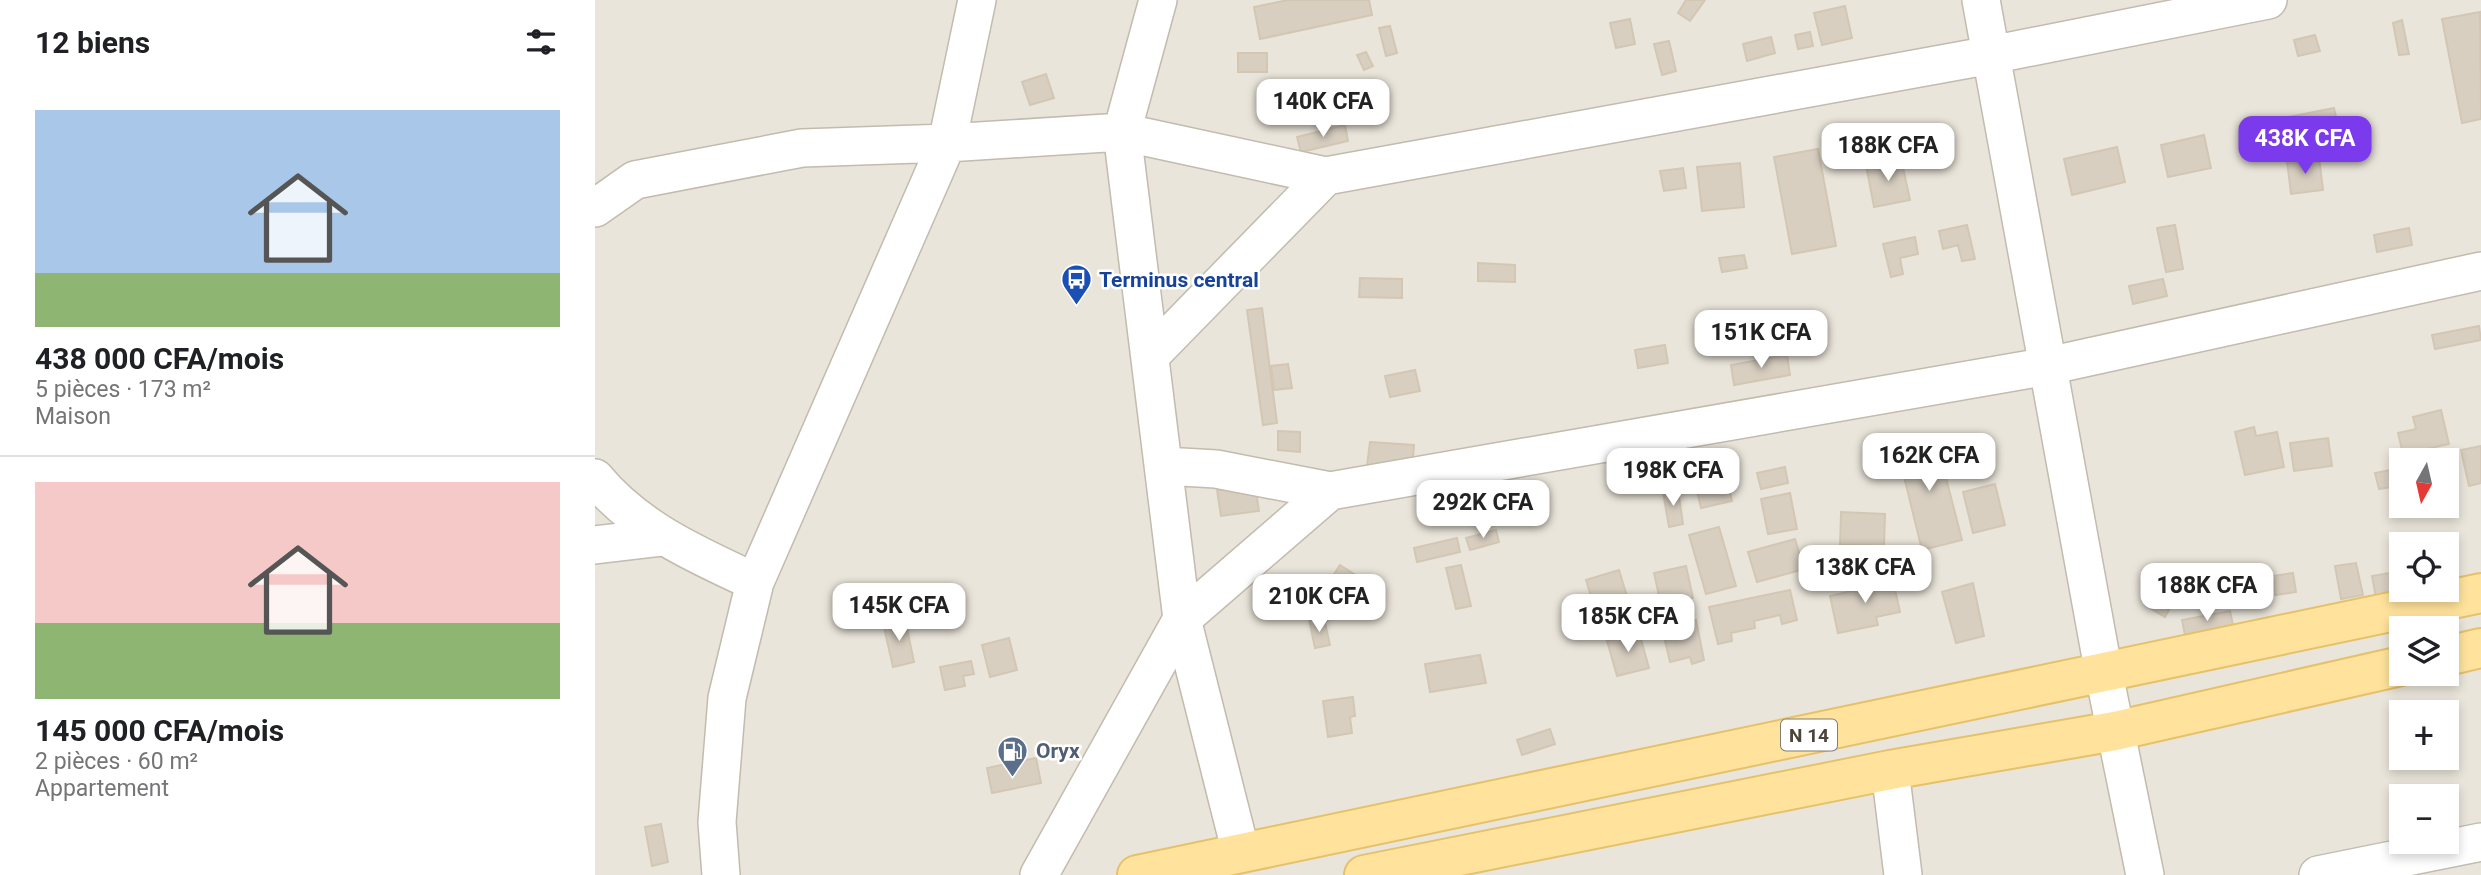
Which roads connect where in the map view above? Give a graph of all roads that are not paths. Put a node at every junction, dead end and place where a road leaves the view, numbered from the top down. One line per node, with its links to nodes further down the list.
1 (977, 0): 7 (street)
2 (1158, 0): 6 (street)
3 (1981, 0): 5 (street)
4 (2268, 0): 5 (street)
5 (1991, 55): 8 (street); 12 (street)
6 (1122, 132): 7 (street); 8 (street); 11 (street)
7 (947, 143): 9 (street); 18 (street)
8 (1326, 176): 11 (street)
9 (595, 208)
10 (2481, 271): 12 (street)
11 (1150, 356): 13 (street)
12 (2048, 366): 15 (street); 24 (street)
13 (1164, 466): 15 (street); 20 (street)
14 (595, 478): 16 (street)
15 (1330, 491): 20 (street)
16 (663, 537): 17 (street); 18 (street)
17 (595, 545)
18 (755, 582): 30 (street)
19 (2481, 593): 24 (main road, N 14)
20 (1182, 619): 28 (street); 31 (street)
21 (2481, 648): 22 (main road)
22 (2459, 653)
23 (2389, 669): 25 (main road, N 14)
24 (2104, 674): 25 (street); 28 (main road, N 14)
25 (2115, 731): 26 (main road, N 14); 35 (street)
26 (1890, 770): 33 (main road, N 14); 34 (street)
27 (2481, 842): 29 (street)
28 (1241, 853): 32 (main road, N 14)
29 (2415, 865): 36 (street)
30 (721, 875)
31 (1039, 875)
32 (1137, 875)
33 (1364, 875)
34 (1903, 875)
35 (2145, 875)
36 (2318, 875)

